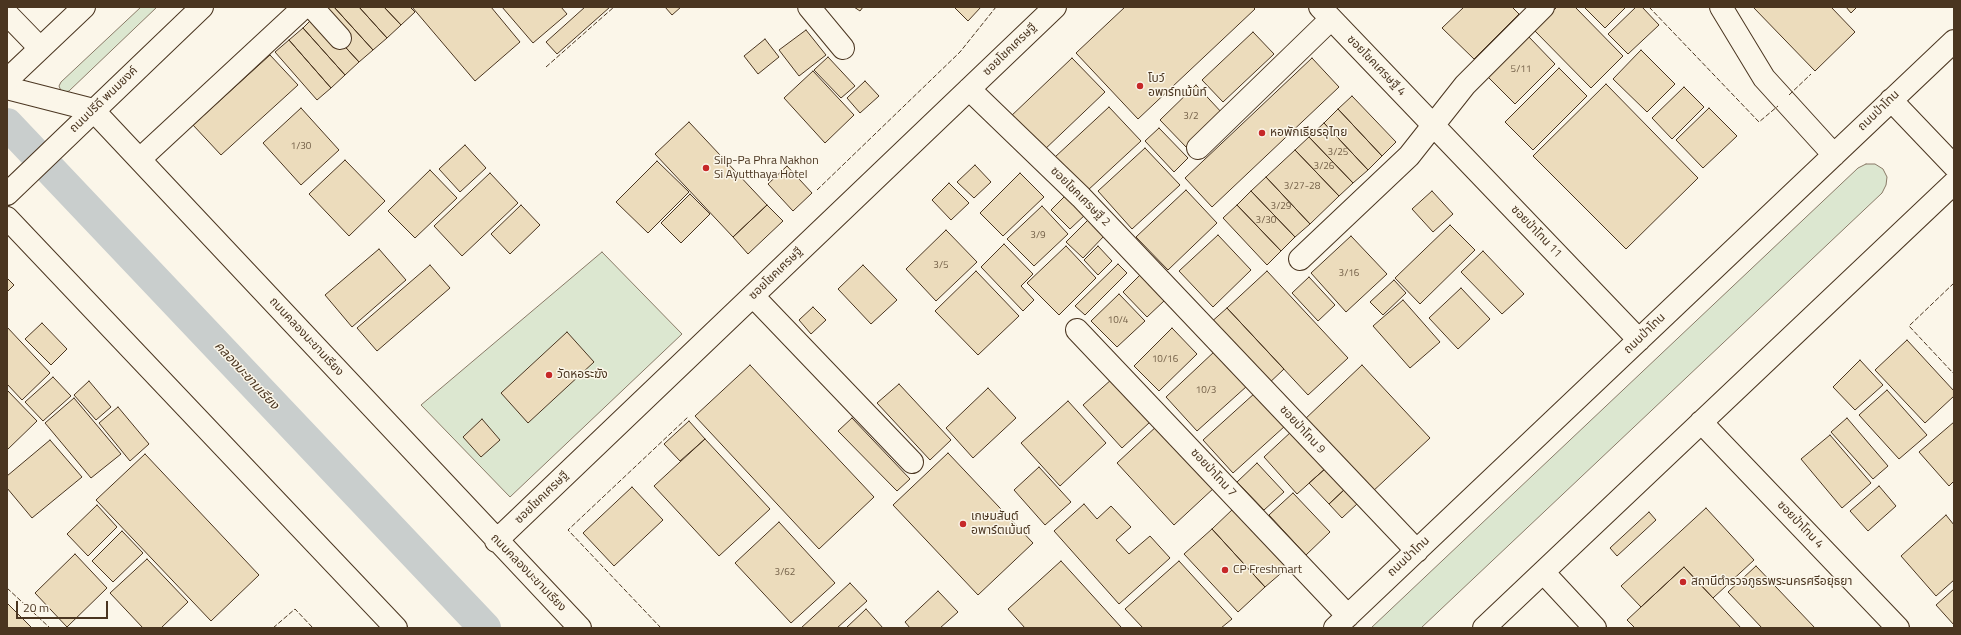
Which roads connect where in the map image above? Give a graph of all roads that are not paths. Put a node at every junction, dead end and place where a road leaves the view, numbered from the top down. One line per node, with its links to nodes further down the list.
1 (84, 7): 13 (street)
2 (202, 7): 18 (street, ถนนปรีดี พนมยงค์)
3 (304, 7): 22 (street)
4 (312, 7): 11 (street)
5 (809, 7): 14 (street)
6 (1055, 7): 16 (street, ซอยโชคเศรษฐี)
7 (1543, 7): 19 (street)
8 (1721, 7): 21 (street)
9 (1326, 13): 19 (street, ซอยโชคเศรษฐี 4); 20 (street)
10 (7, 14): 13 (street)
11 (340, 38)
12 (1954, 41): 17 (street, ถนนป่าโทน)
13 (40, 48): 15 (street)
14 (843, 48)
15 (10, 80): 18 (street)
16 (969, 89): 28 (street, ซอยโชคเศรษฐี); 29 (street, ซอยโชคเศรษฐี 2)
17 (1891, 100): 21 (street, ถนนป่าโทน); 23 (street)
18 (93, 110): 22 (street, ถนนคลองมะขามเรียง); 25 (street, ถนนปรีดี พนมยงค์)
19 (1433, 125): 27 (street); 31 (street, ซอยป่าโทน 11)
20 (1198, 148)
21 (1834, 155): 31 (street, ถนนป่าโทน)
22 (140, 159): 34 (street, ถนนคลองมะขามเรียง)
23 (1954, 166)
24 (1954, 183): 32 (street)
25 (12, 190)
26 (7, 218): 38 (street)
27 (1300, 259)
28 (753, 296): 33 (street); 34 (street, ซอยโชคเศรษฐี)
29 (1188, 309): 35 (street, ซอยป่าโทน 9)
30 (1077, 330): 37 (street, ซอยป่าโทน 7)
31 (1639, 340): 35 (street, ถนนป่าโทน)
32 (1701, 422): 36 (street); 42 (street, ซอยป่าโทน 4)
33 (912, 462)
34 (496, 541): 39 (street, ถนนคลองมะขามเรียง)
35 (1416, 551): 37 (street, ถนนป่าโทน)
36 (1543, 572): 40 (street); 41 (street)
37 (1342, 622)
38 (396, 628)
39 (580, 628)
40 (1484, 628)
41 (1596, 628)
42 (1898, 628)

